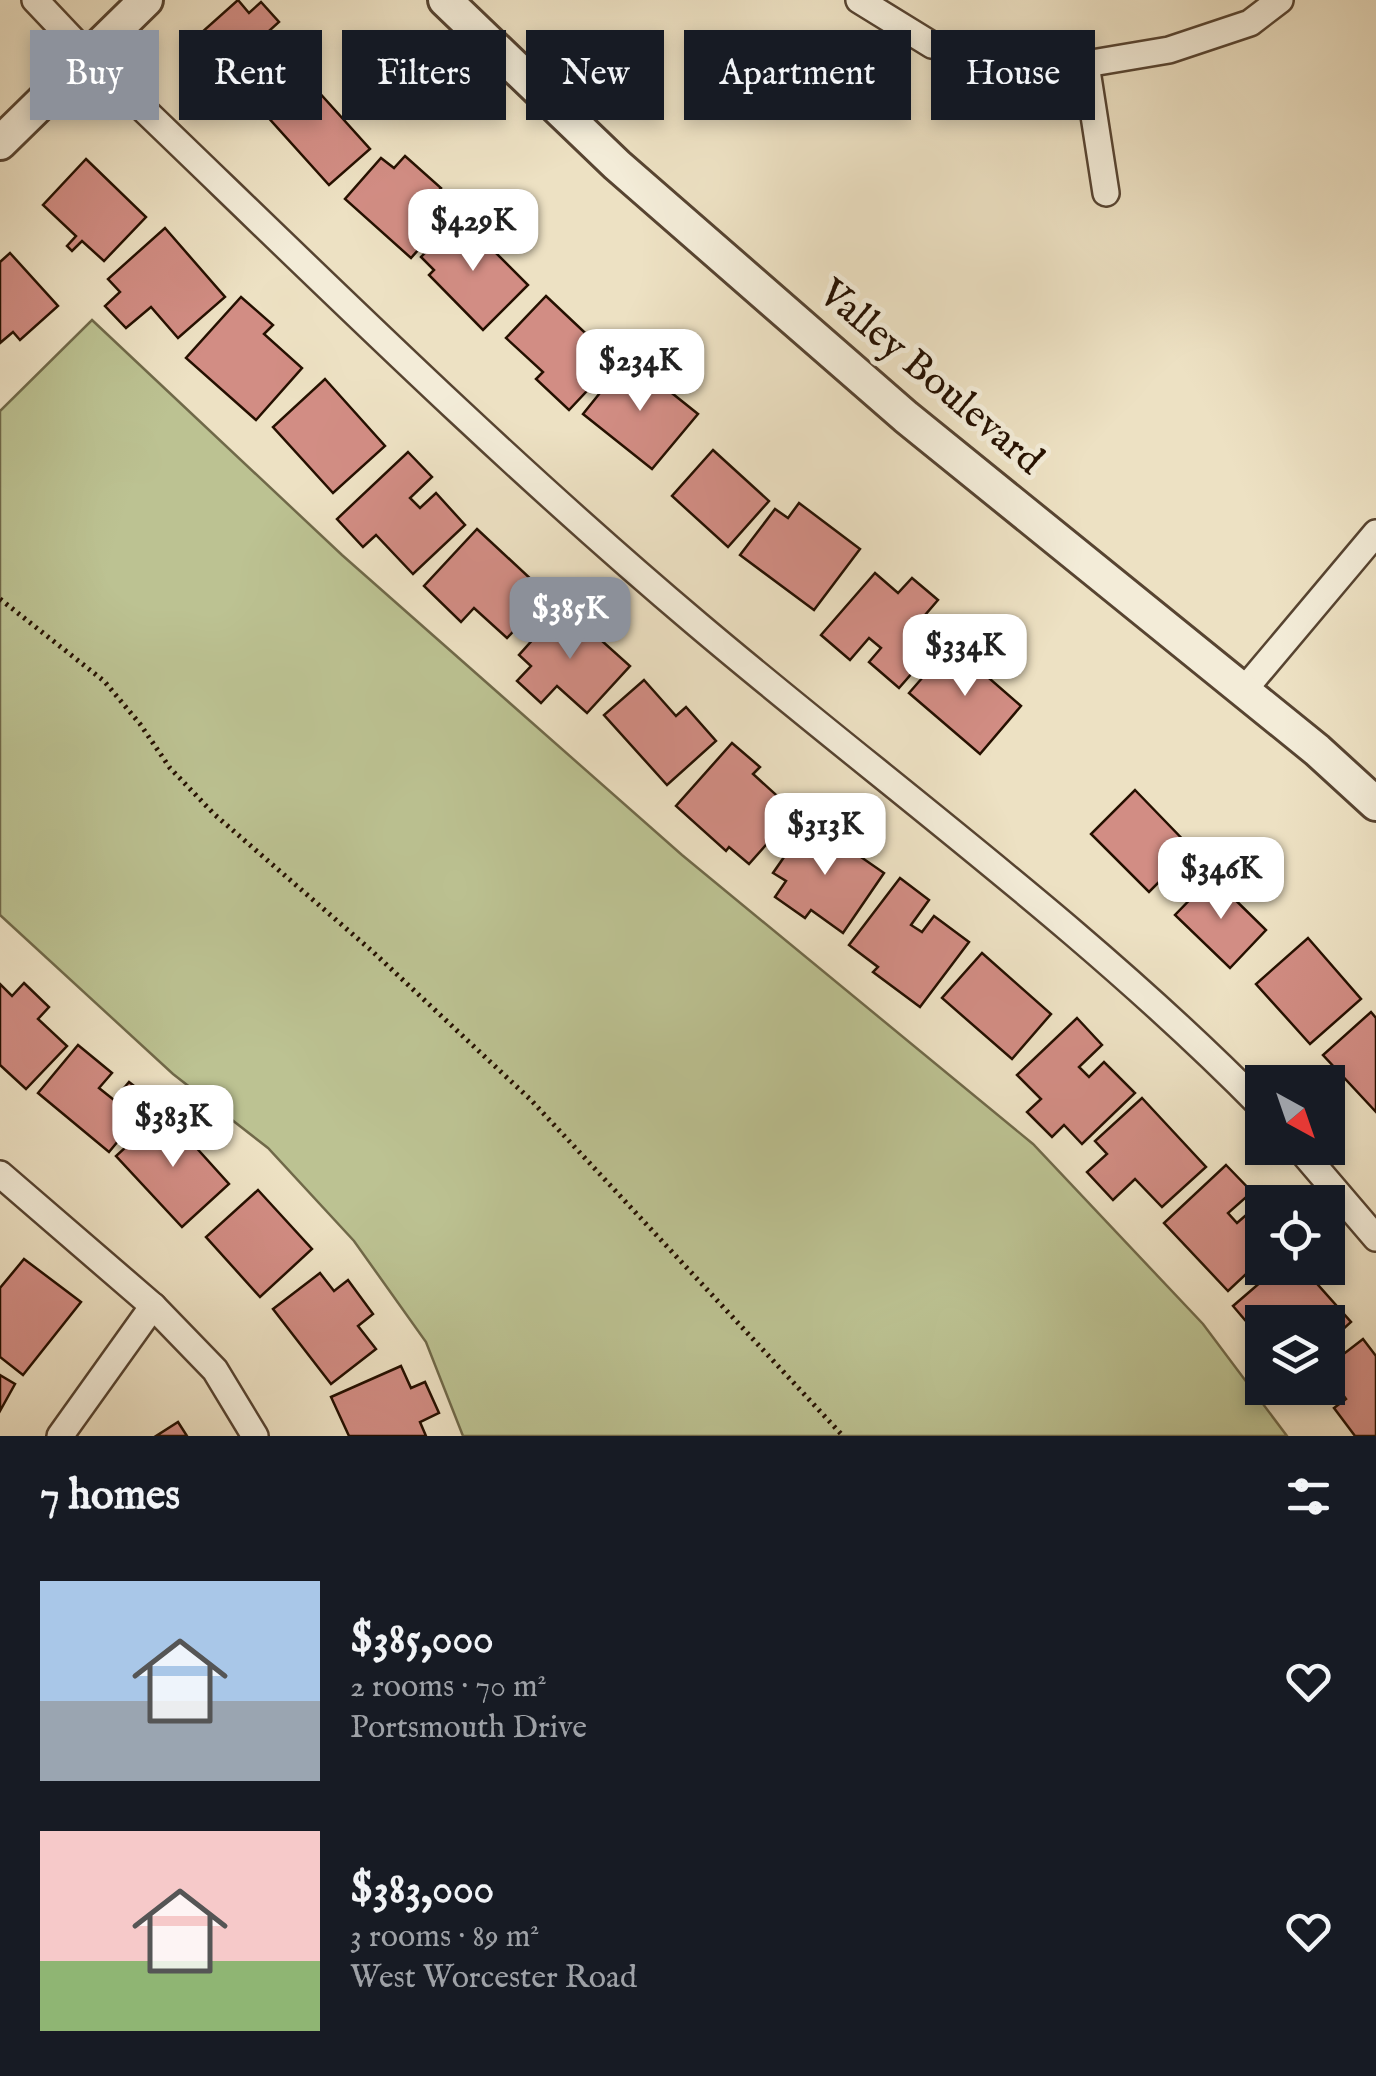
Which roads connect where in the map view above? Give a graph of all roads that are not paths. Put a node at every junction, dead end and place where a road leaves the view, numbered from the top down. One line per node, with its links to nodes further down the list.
1 (35, 0): 6 (street)
2 (146, 0): 7 (street)
3 (444, 0): 16 (street, Valley Boulevard)
4 (859, 0): 8 (street)
5 (1280, 0): 9 (street)
6 (63, 30)
7 (116, 30)
8 (931, 44)
9 (1095, 62)
10 (30, 114): 13 (street)
11 (156, 120): 18 (street)
12 (1095, 120): 14 (street)
13 (0, 143)
14 (1106, 193)
15 (1376, 533): 16 (street)
16 (1244, 690): 17 (street, Valley Boulevard)
17 (1376, 804)
18 (1245, 1090)
19 (1314, 1165): 21 (street)
20 (0, 1174): 22 (street)
21 (1376, 1238)
22 (153, 1306): 23 (street); 24 (street)
23 (60, 1436)
24 (254, 1436)

